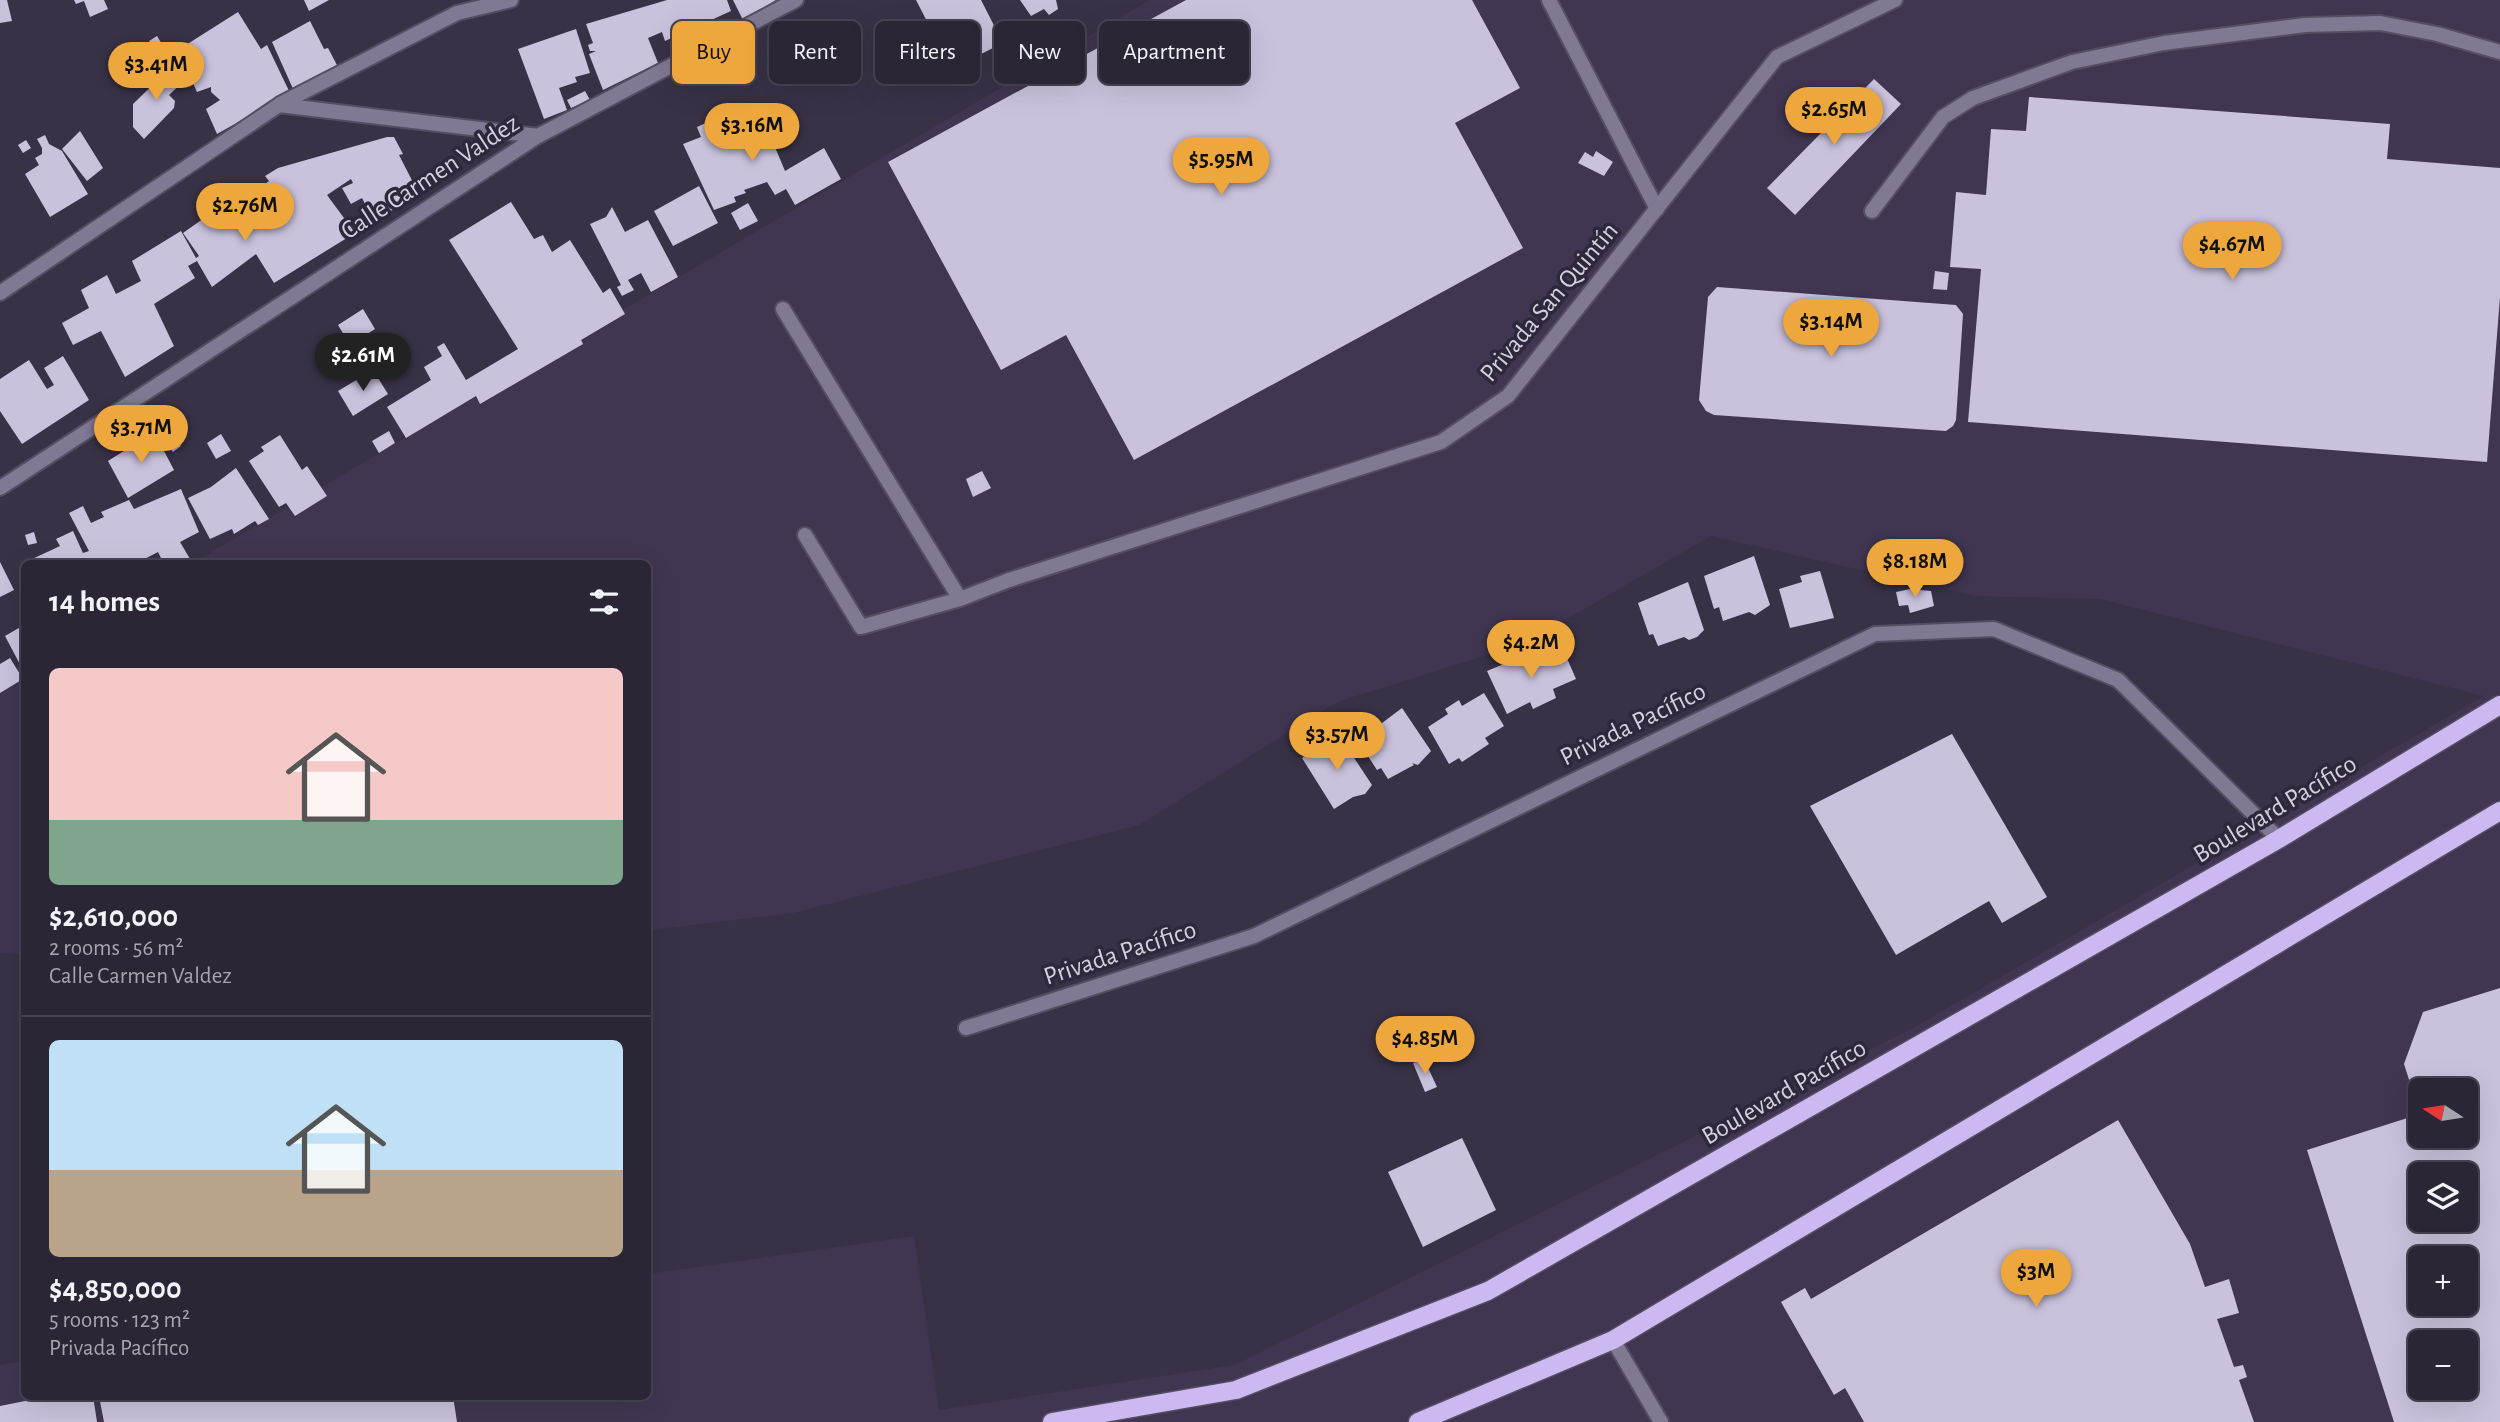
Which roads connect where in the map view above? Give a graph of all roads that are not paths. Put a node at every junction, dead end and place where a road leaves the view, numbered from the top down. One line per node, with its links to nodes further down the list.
1 (510, 0): 6 (street)
2 (796, 0): 7 (street, Calle Carmen Valdez)
3 (1549, 0): 8 (street)
4 (1895, 0): 8 (street, Privada San Quintín)
5 (2500, 52): 9 (street)
6 (279, 105): 7 (street); 10 (street)
7 (538, 136): 12 (street, Calle Carmen Valdez)
8 (1657, 209): 14 (street, Privada San Quintín)
9 (1872, 211)
10 (0, 293)
11 (783, 309): 14 (street)
12 (0, 488)
13 (805, 535): 14 (street, Privada San Quintín)
14 (960, 599)
15 (2500, 705): 17 (main road, Boulevard Pacífico)
16 (2500, 811): 19 (main road)
17 (2279, 839): 18 (street, Privada Pacífico); 20 (main road, Boulevard Pacífico)
18 (966, 1028)
19 (1613, 1340): 21 (main road); 22 (street)
20 (1052, 1422)
21 (1418, 1422)
22 (1661, 1422)

